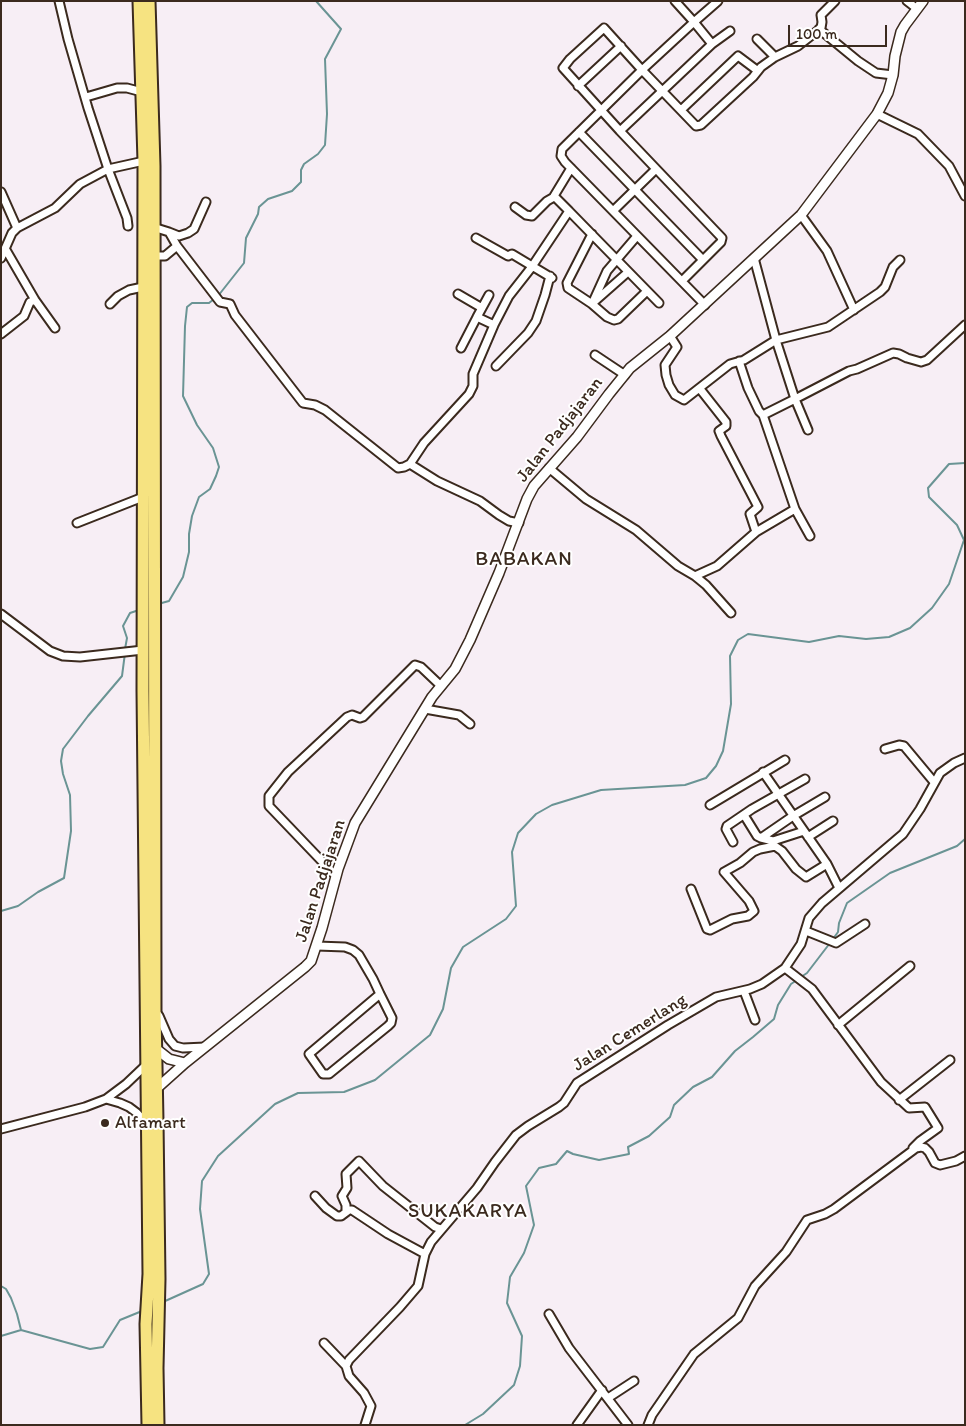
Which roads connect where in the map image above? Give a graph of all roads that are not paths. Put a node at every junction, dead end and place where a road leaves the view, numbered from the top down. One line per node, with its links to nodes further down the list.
1 (59, 1): 22 (street)
2 (139, 1): 21 (main road)
3 (149, 1): 44 (main road)
4 (674, 1): 9 (street)
5 (718, 1): 9 (street)
6 (835, 1): 10 (street)
7 (907, 1): 8 (street)
8 (920, 5): 18 (street, Jalan Padjajaran)
9 (694, 22): 13 (street); 16 (street)
10 (819, 29): 15 (street); 18 (street)
11 (730, 31): 13 (street)
12 (757, 39): 15 (street)
13 (712, 44): 20 (street)
14 (621, 46): 16 (street); 19 (street); 19 (street)
15 (775, 56): 17 (street)
16 (642, 70): 20 (street); 23 (street)
17 (758, 71): 24 (street); 24 (street)
18 (893, 75): 25 (street, Jalan Padjajaran)
19 (578, 86): 23 (street)
20 (664, 91): 24 (street); 26 (street)
21 (142, 92): 22 (street); 28 (main road)
22 (86, 97): 30 (street)
23 (600, 110): 26 (street); 27 (street)
24 (681, 110)
25 (878, 114): 34 (street); 40 (street, Jalan Padjajaran)
26 (620, 131): 31 (street)
27 (579, 132): 29 (street); 32 (street)
28 (144, 161): 30 (street); 42 (main road)
29 (571, 168): 35 (street); 38 (street)
30 (108, 169): 41 (street); 45 (street)
31 (656, 169): 32 (street); 56 (street)
32 (635, 190): 38 (street); 56 (street)
33 (1, 192): 45 (street)
34 (965, 196)
35 (554, 197): 37 (street); 39 (street)
36 (206, 202): 46 (street)
37 (515, 207)
38 (613, 211): 48 (street)
39 (569, 212): 47 (street); 58 (street)
40 (801, 215): 54 (street, Jalan Padjajaran); 71 (street)
41 (127, 216): 42 (street); 43 (street)
42 (144, 216): 61 (main road)
43 (128, 226)
44 (153, 227): 46 (street); 52 (main road)
45 (17, 228): 51 (street)
46 (169, 232): 50 (street)
47 (592, 234): 55 (street); 68 (street)
48 (637, 236): 55 (street); 60 (street)
49 (476, 238): 58 (street)
50 (177, 246): 52 (street); 88 (street)
51 (6, 250): 53 (street); 65 (street)
52 (154, 256): 127 (main road)
53 (1, 258)
54 (754, 258): 69 (street, Jalan Padjajaran); 78 (street)
55 (616, 260): 59 (street); 68 (street)
56 (703, 260): 60 (street)
57 (900, 260): 71 (street)
58 (532, 266): 73 (street); 82 (street)
59 (628, 272): 62 (street); 68 (street)
60 (682, 281): 69 (street)
61 (144, 287): 67 (street); 90 (main road)
62 (647, 291): 66 (street); 68 (street)
63 (458, 294): 70 (street)
64 (489, 294): 70 (street)
65 (34, 300): 75 (street); 76 (street)
66 (659, 303)
67 (110, 304)
68 (592, 304)
69 (705, 305): 77 (street, Jalan Padjajaran)
70 (482, 308): 72 (street)
71 (854, 310): 78 (street)
72 (478, 317): 73 (street); 79 (street)
73 (494, 325): 88 (street)
74 (965, 325): 85 (street)
75 (54, 328)
76 (1, 334)
77 (670, 336): 83 (street, Jalan Padjajaran); 84 (street)
78 (776, 340): 81 (street); 85 (street)
79 (461, 348)
80 (595, 355): 83 (street)
81 (739, 361): 84 (street); 86 (street)
82 (496, 366)
83 (624, 375): 89 (street, Jalan Padjajaran)
84 (700, 389): 94 (street)
85 (796, 399): 86 (street); 87 (street)
86 (763, 415): 91 (street)
87 (808, 430)
88 (410, 464): 93 (street)
89 (549, 468): 93 (street, Jalan Padjajaran); 96 (street)
90 (143, 497): 92 (street); 99 (main road)
91 (795, 508): 94 (street); 95 (street)
92 (77, 523)
93 (519, 523): 100 (street, Jalan Padjajaran)
94 (756, 532): 96 (street)
95 (810, 536)
96 (695, 576): 98 (street)
97 (1, 614): 99 (street)
98 (731, 614)
99 (143, 650): 127 (main road)
100 (441, 686): 101 (street, Jalan Padjajaran); 119 (street)
101 (425, 708): 102 (street); 119 (street, Jalan Padjajaran)
102 (470, 724)
103 (885, 749): 108 (street)
104 (965, 758): 108 (street, Jalan Cemerlang)
105 (785, 760): 106 (street)
106 (763, 772): 109 (street); 111 (street)
107 (805, 779): 109 (street)
108 (934, 782): 120 (street, Jalan Cemerlang)
109 (777, 794): 112 (street); 113 (street)
110 (825, 797): 113 (street)
111 (710, 806)
112 (744, 815): 116 (street); 117 (street)
113 (793, 816): 115 (street); 116 (street)
114 (832, 821): 115 (street)
115 (806, 834): 116 (street); 118 (street)
116 (761, 838)
117 (733, 842)
118 (827, 864): 120 (street); 121 (street)
119 (336, 876): 124 (street, Jalan Padjajaran)
120 (840, 888): 123 (street, Jalan Cemerlang)
121 (691, 889)
122 (865, 924): 123 (street)
123 (806, 931): 126 (street, Jalan Cemerlang)
124 (317, 946): 129 (street); 133 (street, Jalan Padjajaran)
125 (910, 966): 132 (street)
126 (785, 968): 128 (street, Jalan Cemerlang); 132 (street)
127 (150, 969): 130 (main road); 137 (main road)
128 (744, 991): 131 (street); 147 (street, Jalan Cemerlang)
129 (380, 994): 129 (street)
130 (155, 1011): 133 (street); 134 (main road)
131 (755, 1020)
132 (838, 1025): 140 (street)
133 (205, 1047): 136 (street, Jalan Padjajaran)
134 (155, 1048): 136 (street); 138 (main road)
135 (950, 1060): 140 (street)
136 (185, 1063): 138 (street, Jalan Padjajaran)
137 (146, 1065): 139 (street); 141 (main road)
138 (156, 1089): 149 (main road)
139 (106, 1099): 141 (street); 142 (street)
140 (899, 1100): 143 (street)
141 (147, 1125): 149 (main road)
142 (1, 1129)
143 (912, 1150): 144 (street); 162 (street)
144 (965, 1156)
145 (315, 1196): 146 (street)
146 (346, 1212): 147 (street); 148 (street)
147 (441, 1229): 148 (street, Jalan Cemerlang)
148 (425, 1254): 153 (street, Jalan Cemerlang)
149 (154, 1276): 151 (main road)
150 (549, 1314): 155 (street)
151 (152, 1324): 157 (main road); 158 (main road)
152 (324, 1343): 153 (street)
153 (346, 1366): 159 (street)
154 (634, 1380): 156 (street)
155 (602, 1390): 156 (street); 160 (street)
156 (608, 1398): 161 (street)
157 (148, 1425)
158 (158, 1425)
159 (365, 1425)
160 (577, 1425)
161 (628, 1425)
162 (648, 1425)

